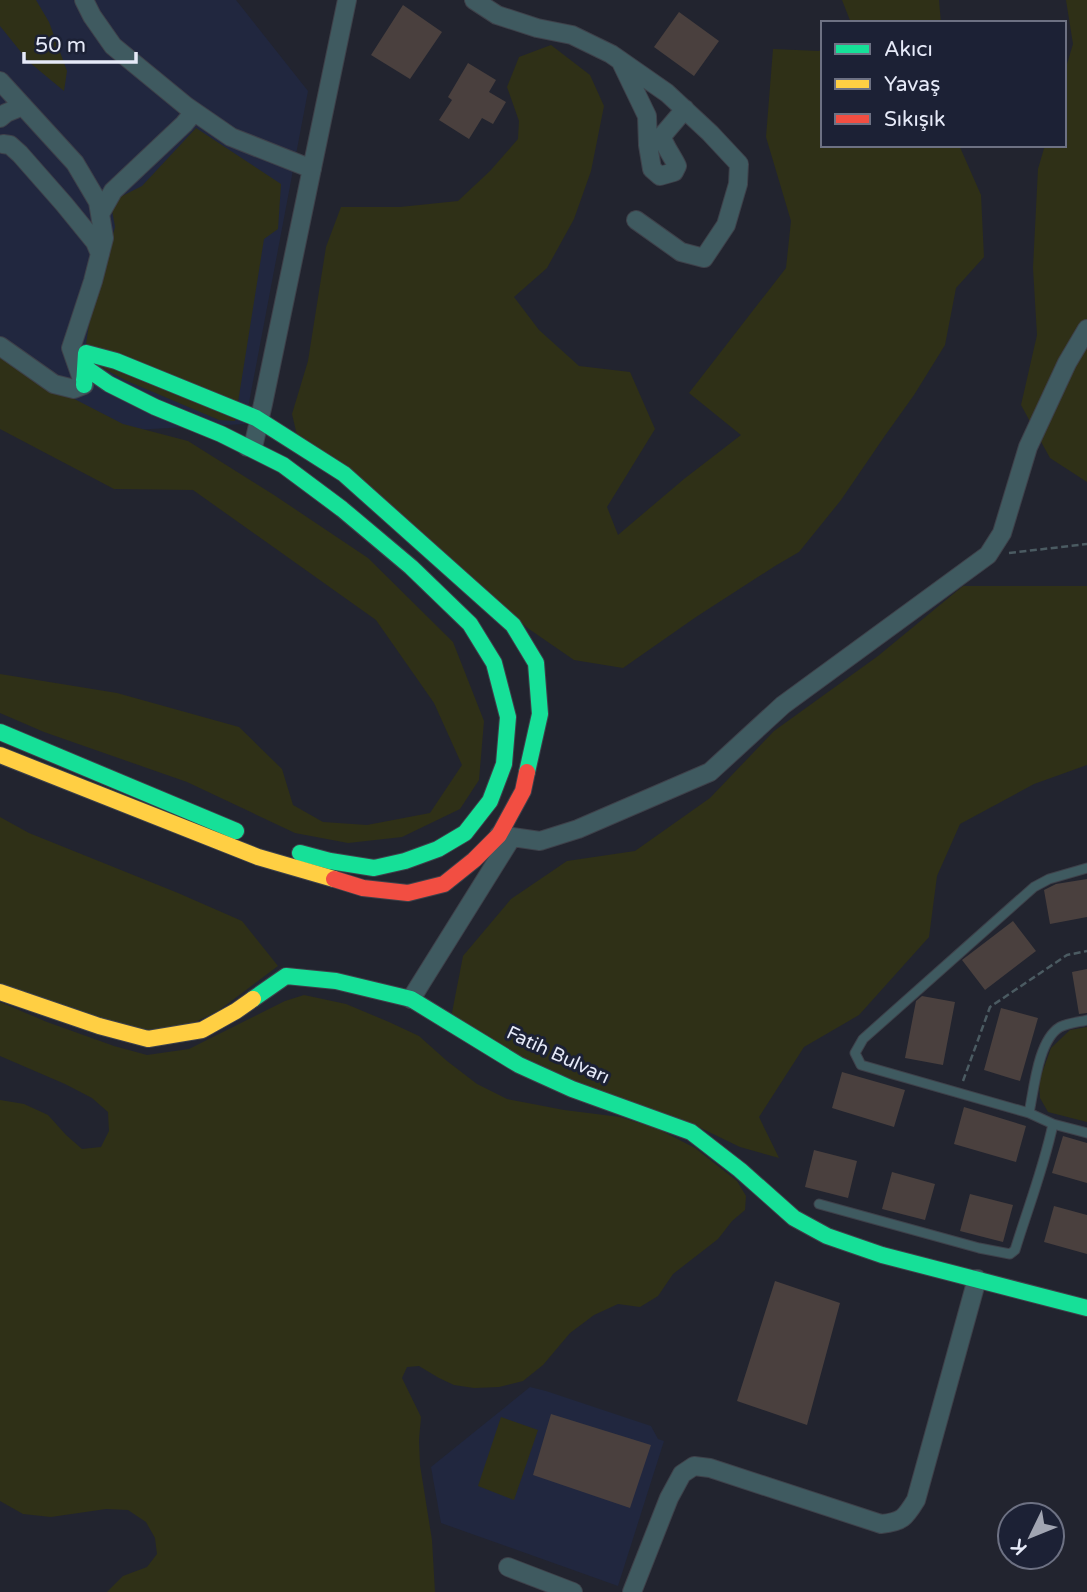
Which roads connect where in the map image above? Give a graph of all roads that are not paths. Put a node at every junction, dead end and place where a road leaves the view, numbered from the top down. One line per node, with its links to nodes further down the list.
1 (84, 0): 8 (street)
2 (347, 0): 11 (street)
3 (474, 0): 4 (street)
4 (621, 62): 7 (street); 7 (street)
5 (0, 81): 6 (street)
6 (23, 106): 9 (street); 12 (street)
7 (685, 109): 13 (street)
8 (194, 112): 11 (street); 12 (street)
9 (0, 118)
10 (3, 144): 14 (street)
11 (312, 169): 18 (street)
12 (100, 214): 14 (street)
13 (636, 220)
14 (100, 254): 17 (street)
15 (1087, 329): 22 (street)
16 (0, 346): 17 (street)
17 (83, 384): 18 (street); 19 (street)
18 (259, 420): 19 (street); 22 (street)
19 (247, 447): 20 (street)
20 (0, 732)
21 (0, 755): 22 (street)
22 (506, 836): 25 (street)
23 (1087, 868): 27 (lane)
24 (0, 992): 25 (street, Fatih Bulvarı)
25 (411, 999): 31 (street, Fatih Bulvarı)
26 (1087, 1020): 27 (lane)
27 (1029, 1113): 28 (lane)
28 (1052, 1124): 29 (lane); 30 (lane)
29 (1087, 1133)
30 (819, 1204)
31 (978, 1279): 32 (street, Fatih Bulvarı); 35 (street)
32 (1087, 1308)
33 (508, 1567): 34 (street)
34 (573, 1592)
35 (632, 1592)

